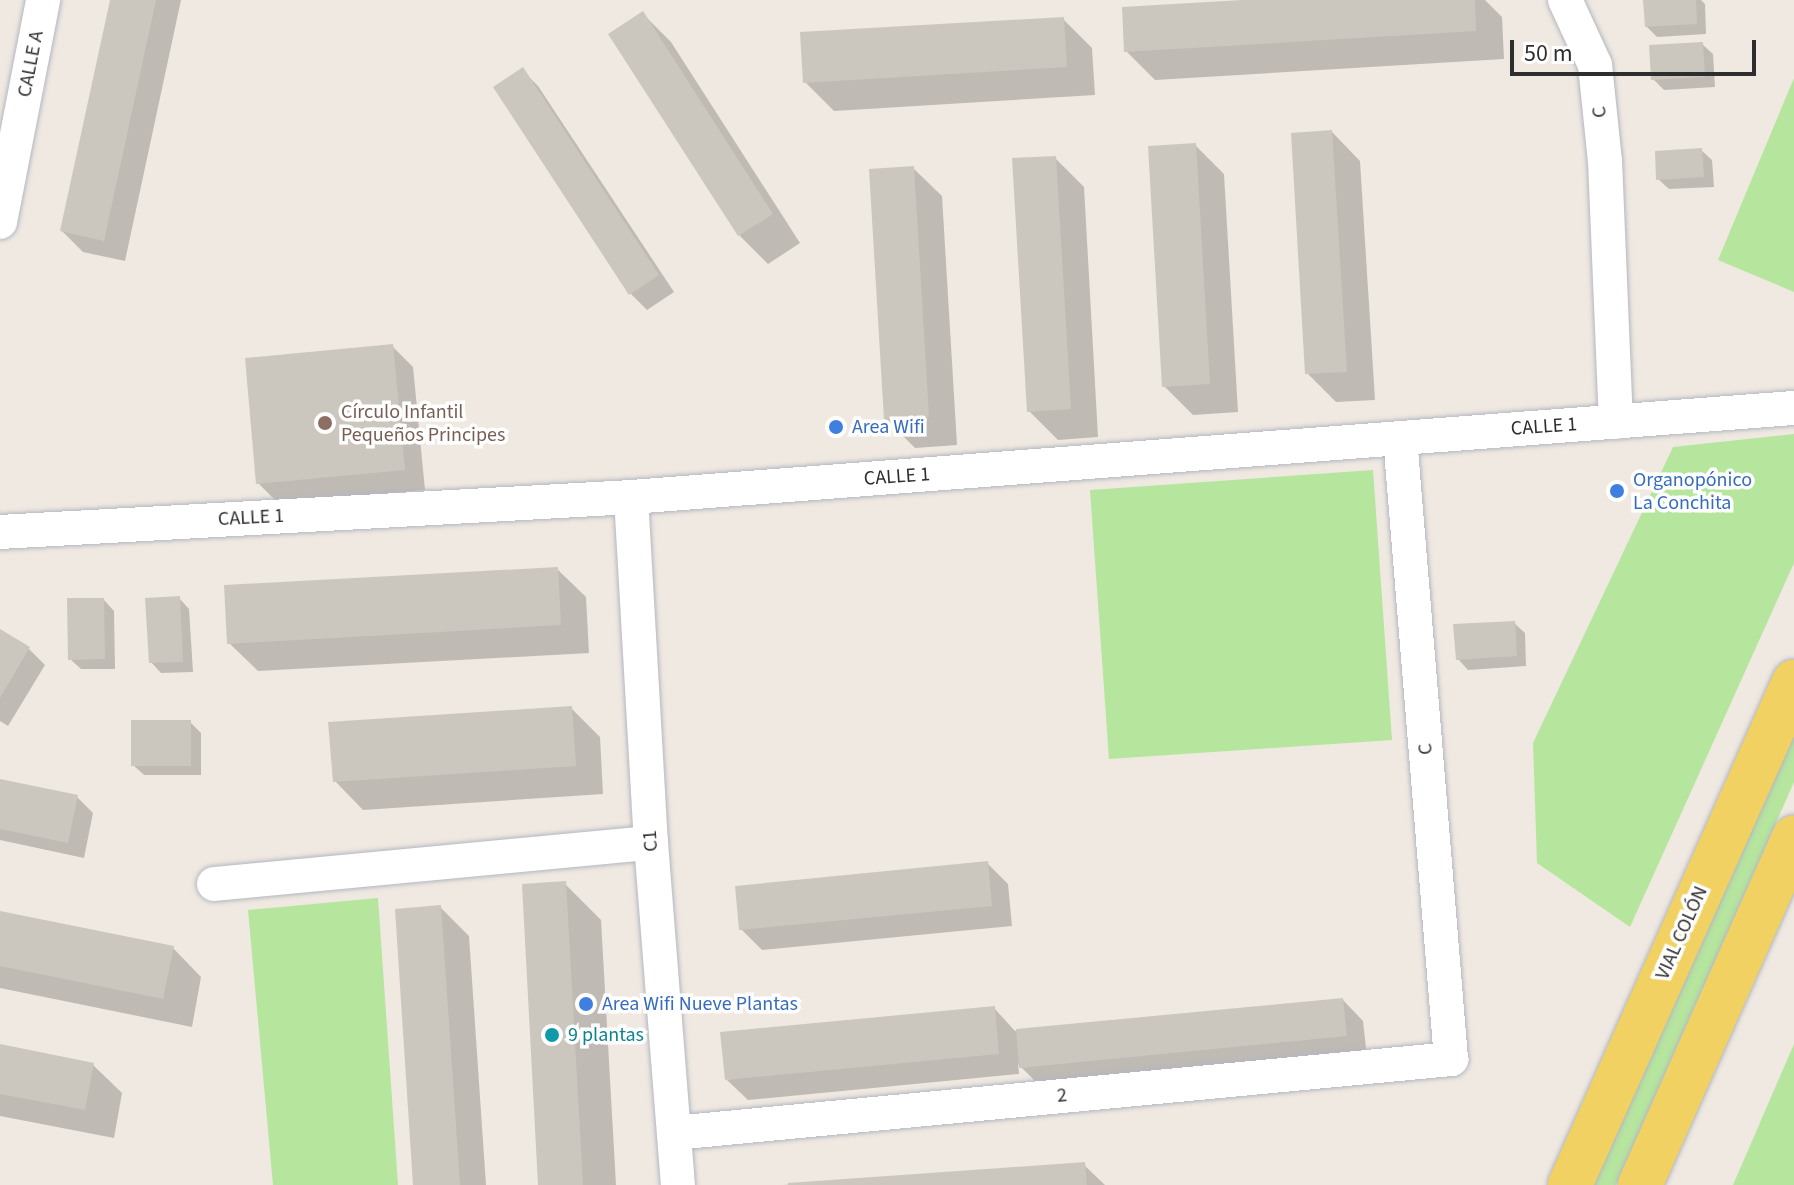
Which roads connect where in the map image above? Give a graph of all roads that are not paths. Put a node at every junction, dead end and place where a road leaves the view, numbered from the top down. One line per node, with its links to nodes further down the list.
1 (43, 0): 3 (street, CALLE A)
2 (1565, 0): 5 (street, C)
3 (0, 222)
4 (1794, 408): 5 (street, CALLE 1)
5 (1616, 422): 6 (street, CALLE 1)
6 (1400, 438): 7 (street, CALLE 1); 13 (street, C)
7 (631, 497): 8 (street, CALLE 1); 11 (street, C1)
8 (0, 532)
9 (1794, 682): 16 (main road, VIAL COLÓN)
10 (1794, 838): 17 (main road)
11 (651, 843): 12 (street); 14 (street, C1)
12 (214, 884)
13 (1451, 1059): 14 (street, 2)
14 (674, 1133): 15 (street, C1)
15 (678, 1185)
16 (1570, 1185)
17 (1640, 1185)

